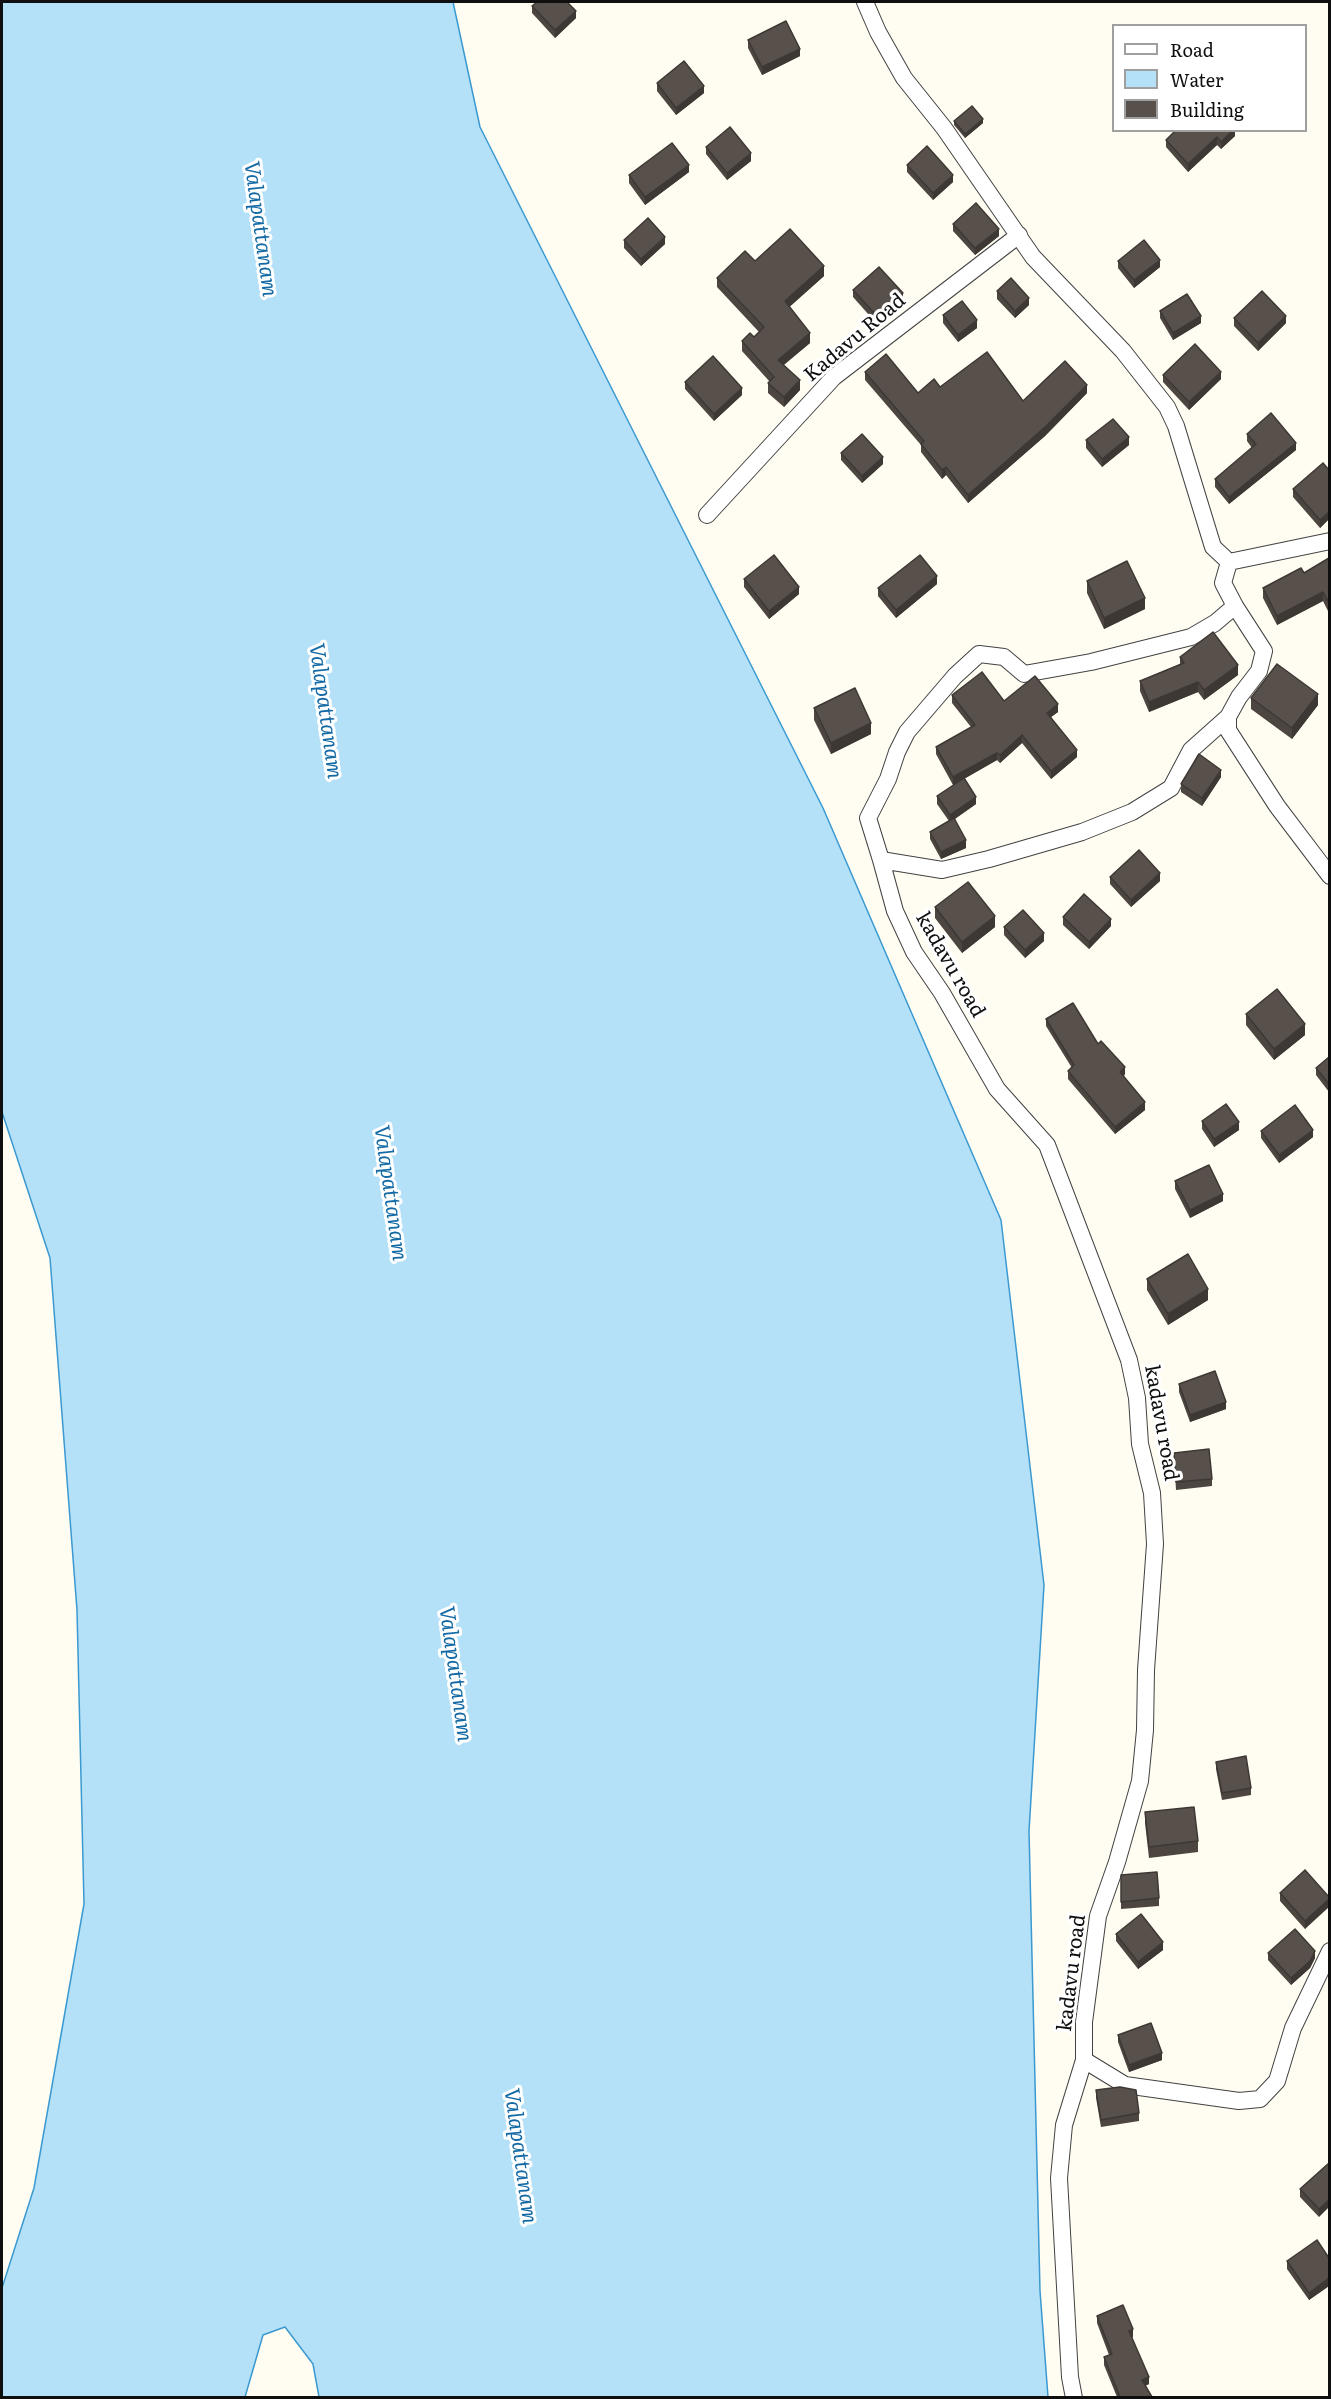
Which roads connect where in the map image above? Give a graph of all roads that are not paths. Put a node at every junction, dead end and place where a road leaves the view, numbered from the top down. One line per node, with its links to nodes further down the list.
1 (865, 2): 2 (street)
2 (1019, 235): 3 (street, Kadavu Road); 5 (street)
3 (707, 515)
4 (1329, 541): 5 (street)
5 (1229, 562): 6 (street)
6 (1235, 606): 7 (street); 8 (street, kadavu road)
7 (1228, 717): 8 (street); 9 (street)
8 (881, 860): 11 (street, kadavu road)
9 (1329, 876)
10 (1329, 1951): 11 (street, kadavu road)
11 (1084, 2060): 12 (street)
12 (1074, 2397)

